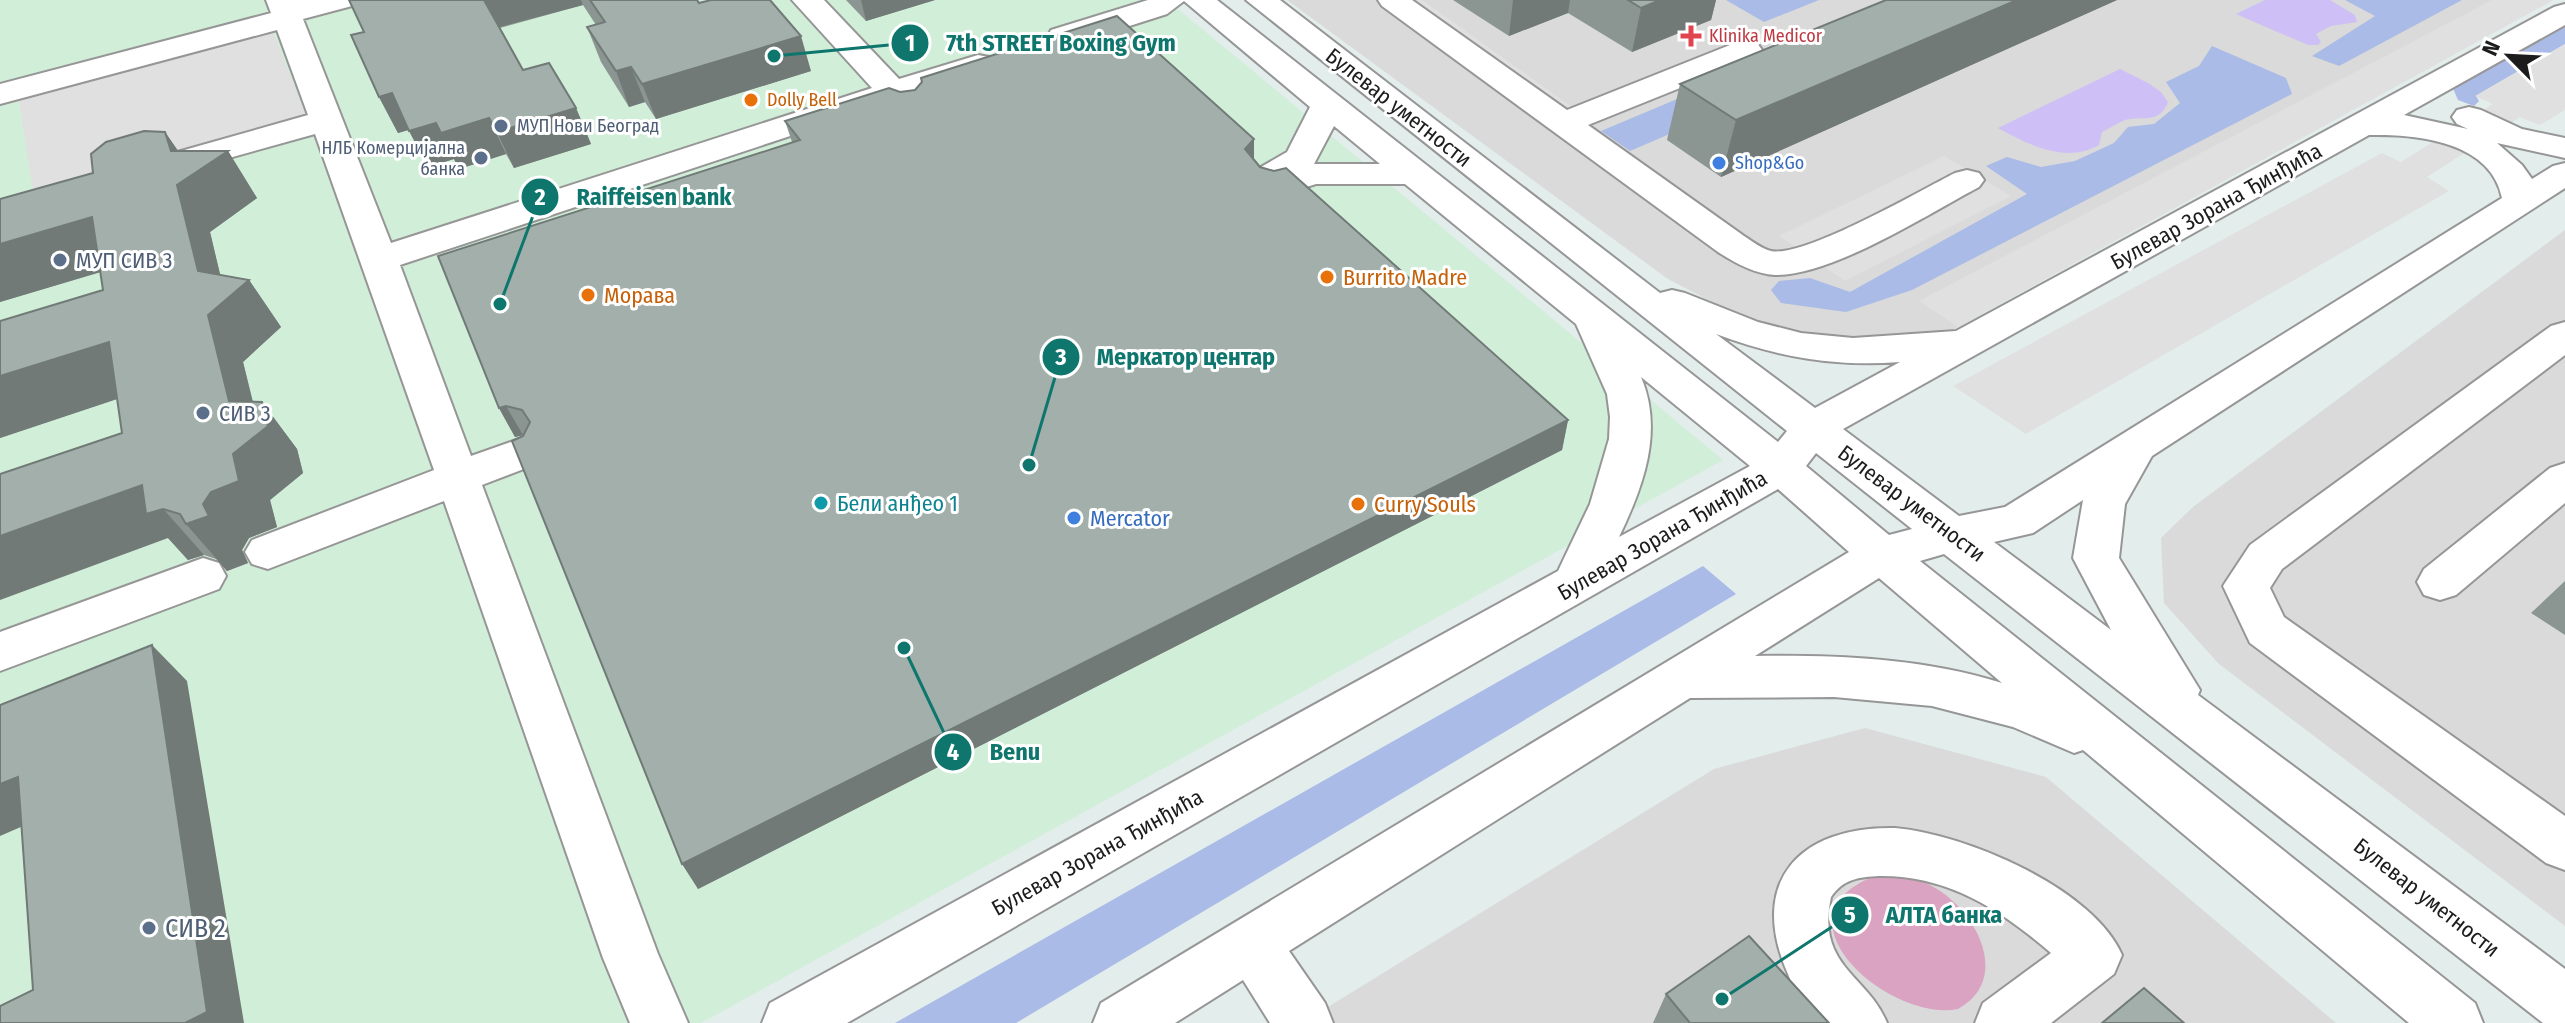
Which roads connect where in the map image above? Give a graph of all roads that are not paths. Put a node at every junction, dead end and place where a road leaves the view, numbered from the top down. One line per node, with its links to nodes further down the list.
1 (341, 0): 7 (street)
2 (807, 0): 14 (street)
3 (1261, 0): 26 (street, Булевар уметности)
4 (1393, 0): 17 (street)
5 (1213, 3): 6 (street); 15 (street, Булевар уметности)
6 (1163, 4): 9 (street)
7 (286, 11): 13 (street); 16 (street)
8 (2565, 13): 12 (street, Булевар Зорана Ђинђића)
9 (1036, 46)
10 (1746, 50): 17 (street)
11 (1006, 55): 14 (street)
12 (2445, 80): 18 (street, Булевар Зорана Ђинђића); 19 (street)
13 (0, 94)
14 (913, 98): 25 (street)
15 (1328, 104): 21 (street, Булевар уметности); 21 (street)
16 (328, 120): 22 (street); 25 (street)
17 (1564, 123): 23 (street)
18 (2365, 125): 24 (street); 29 (street, Булевар Зорана Ђинђића)
19 (2565, 148)
20 (2565, 173): 24 (street)
21 (1416, 174): 27 (street, Булевар уметности)
22 (124, 178)
23 (1967, 180)
24 (2520, 201): 31 (street)
25 (379, 259): 35 (street)
26 (1620, 281): 29 (street); 30 (street, Булевар уметности)
27 (1585, 310): 33 (street, Булевар уметности); 41 (street)
28 (2565, 335): 46 (street)
29 (1969, 341): 30 (street, Булевар Зорана Ђинђића)
30 (1812, 428): 33 (street, Булевар Зорана Ђинђића); 36 (street, Булевар уметности)
31 (2139, 444): 36 (street); 44 (street)
32 (527, 465): 35 (street)
33 (1781, 468): 38 (street, Булевар уметности); 41 (street, Булевар Зорана Ђинђића)
34 (2565, 479): 40 (street)
35 (457, 481): 37 (street); 49 (street)
36 (1955, 534): 38 (street); 44 (street, Булевар уметности)
37 (268, 552)
38 (1882, 554): 43 (street); 45 (street, Булевар уметности)
39 (203, 576): 42 (street)
40 (2440, 582)
41 (1574, 585): 50 (street, Булевар Зорана Ђинђића)
42 (0, 652)
43 (1682, 678): 45 (street); 47 (street)
44 (2202, 724): 48 (street, Булевар уметности)
45 (2141, 766): 55 (street, Булевар уметности)
46 (2565, 846)
47 (1251, 943): 51 (street); 52 (street)
48 (2565, 1004)
49 (659, 1023)
50 (791, 1023)
51 (1122, 1023)
52 (1304, 1023)
53 (1858, 1023): 54 (street)
54 (2004, 1023)
55 (2454, 1023)

